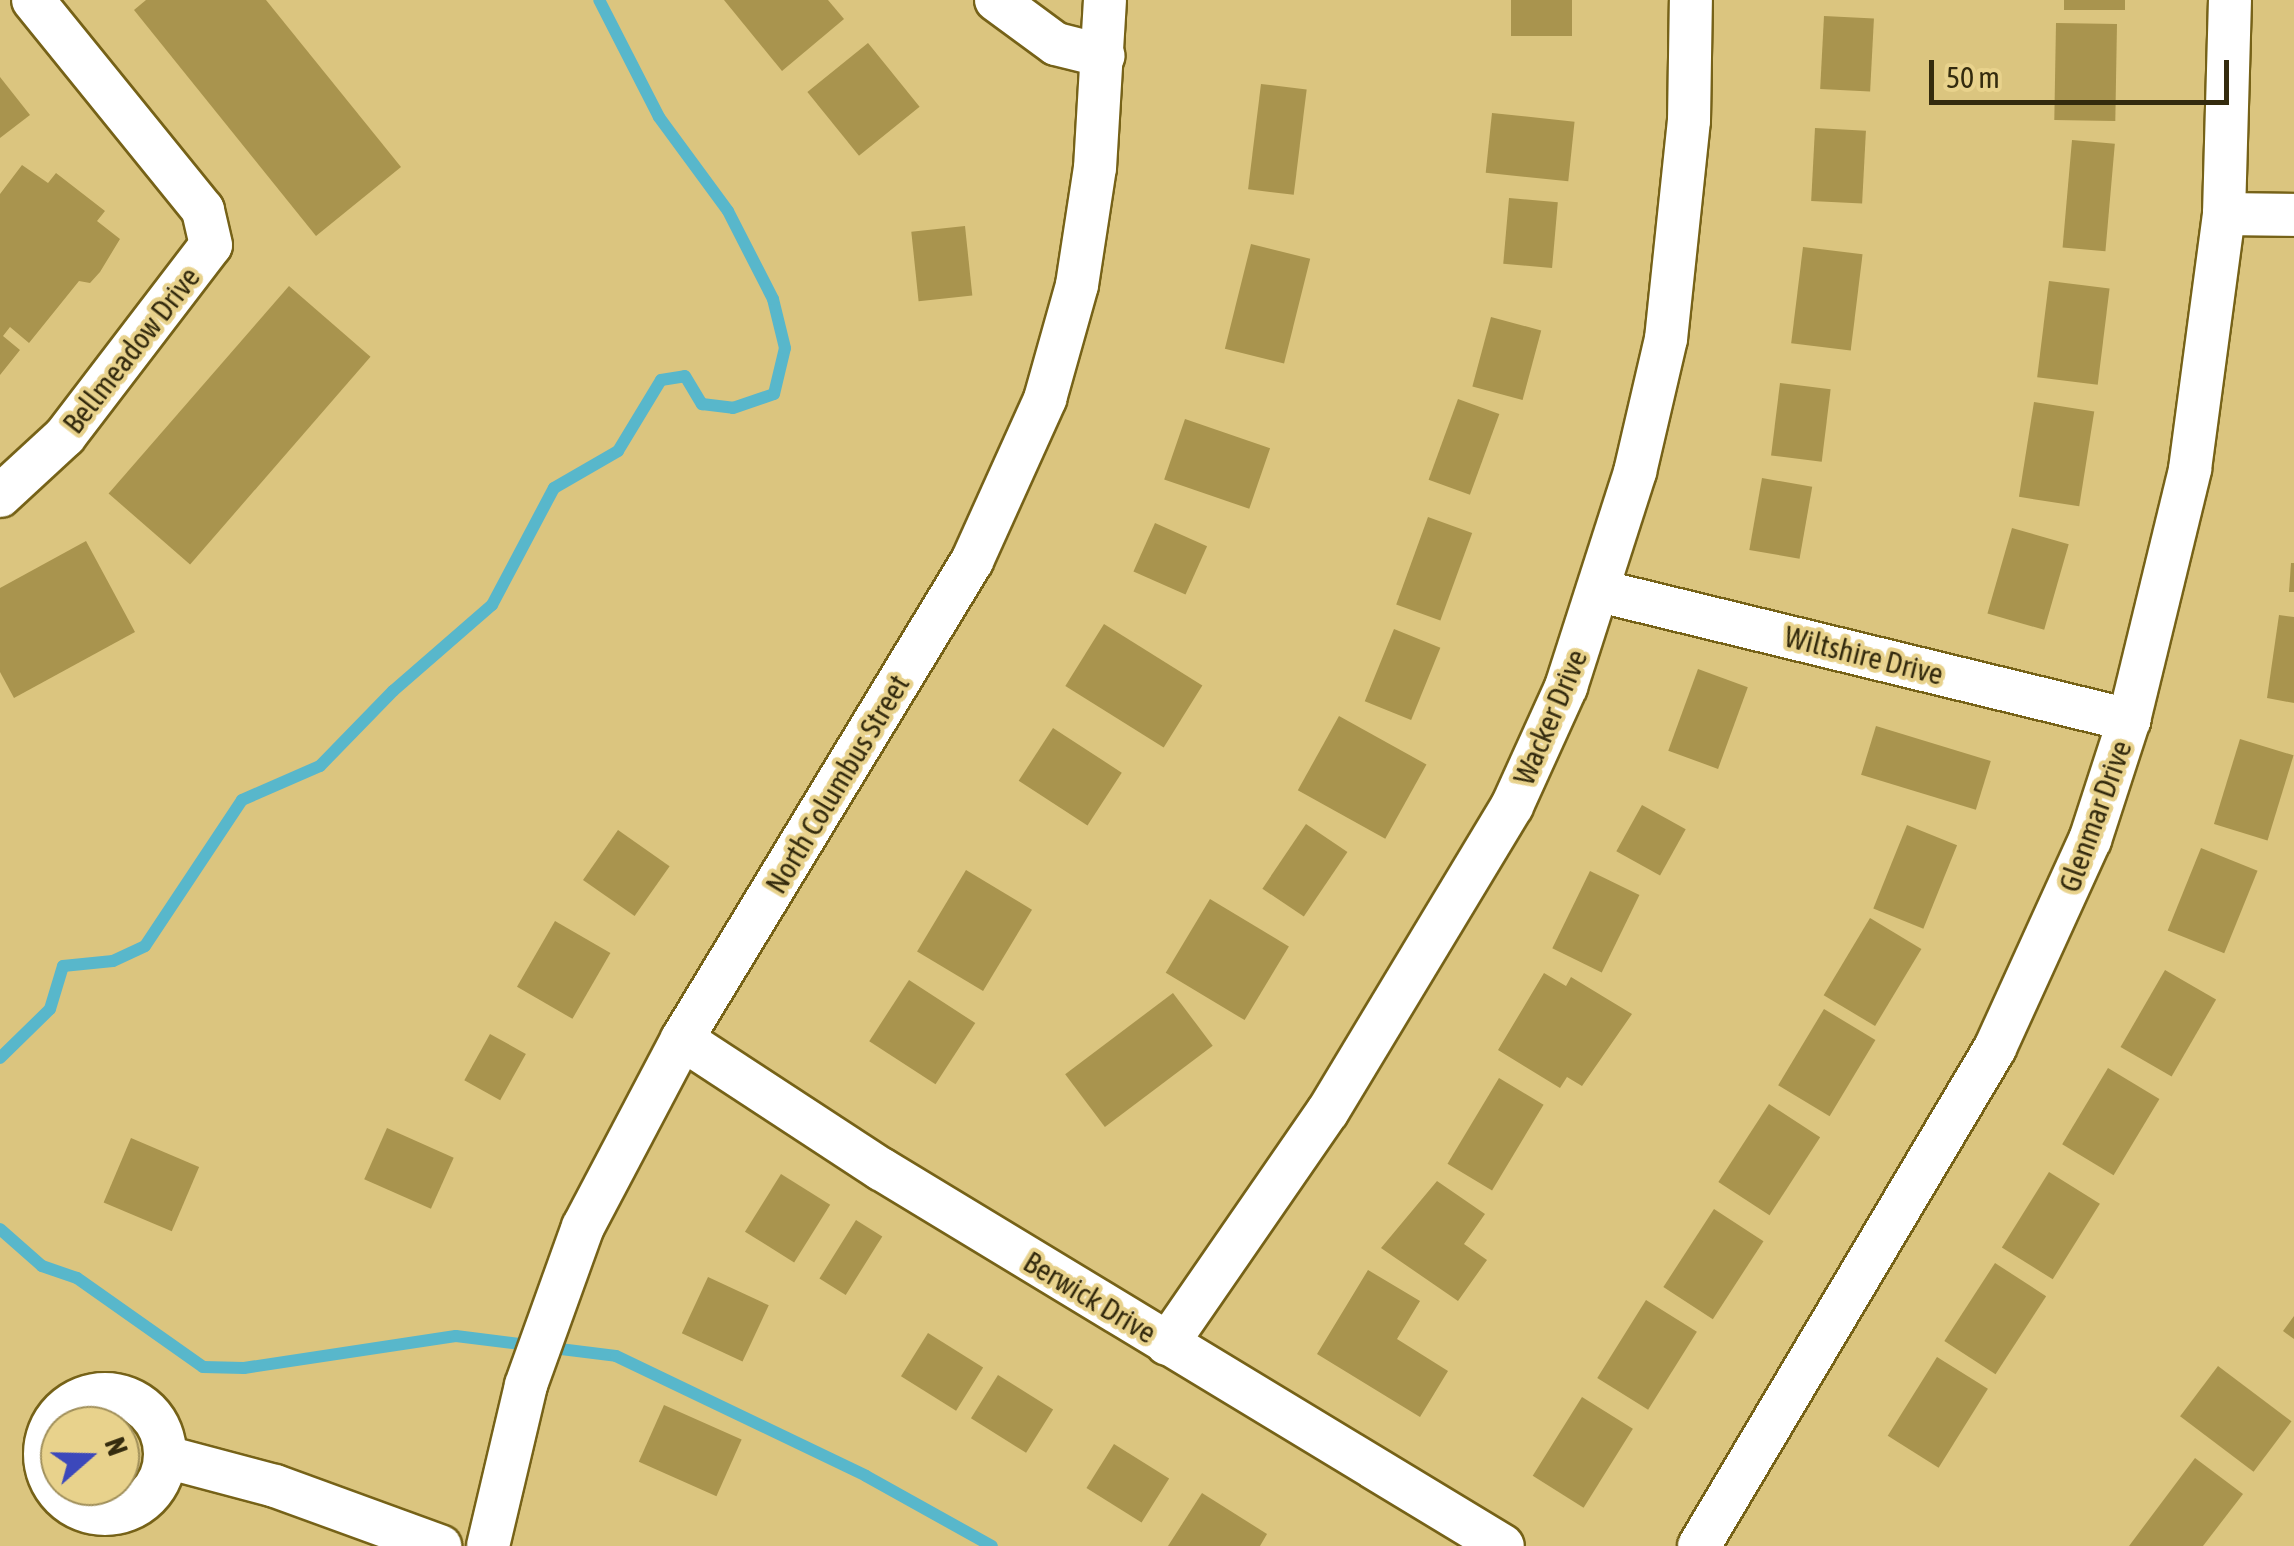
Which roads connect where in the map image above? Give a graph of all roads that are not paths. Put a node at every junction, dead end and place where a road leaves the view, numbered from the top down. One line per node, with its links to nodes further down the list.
1 (34, 0): 9 (street, Bellmeadow Drive)
2 (996, 0): 6 (street)
3 (1105, 0): 6 (street, North Columbus Street)
4 (1690, 0): 10 (street, Wacker Drive)
5 (2230, 0): 7 (street, Glenmar Drive)
6 (1104, 56): 12 (street, North Columbus Street)
7 (2224, 214): 8 (street); 11 (street, Glenmar Drive)
8 (2294, 215)
9 (0, 496)
10 (1600, 591): 11 (street, Wiltshire Drive); 13 (street, Wacker Drive)
11 (2129, 720): 18 (street, Glenmar Drive)
12 (682, 1039): 13 (street, Berwick Drive); 16 (street, North Columbus Street)
13 (1167, 1344): 17 (street, Berwick Drive)
14 (166, 1457): 15 (street)
15 (440, 1546)
16 (488, 1546)
17 (1503, 1546)
18 (1699, 1546)

